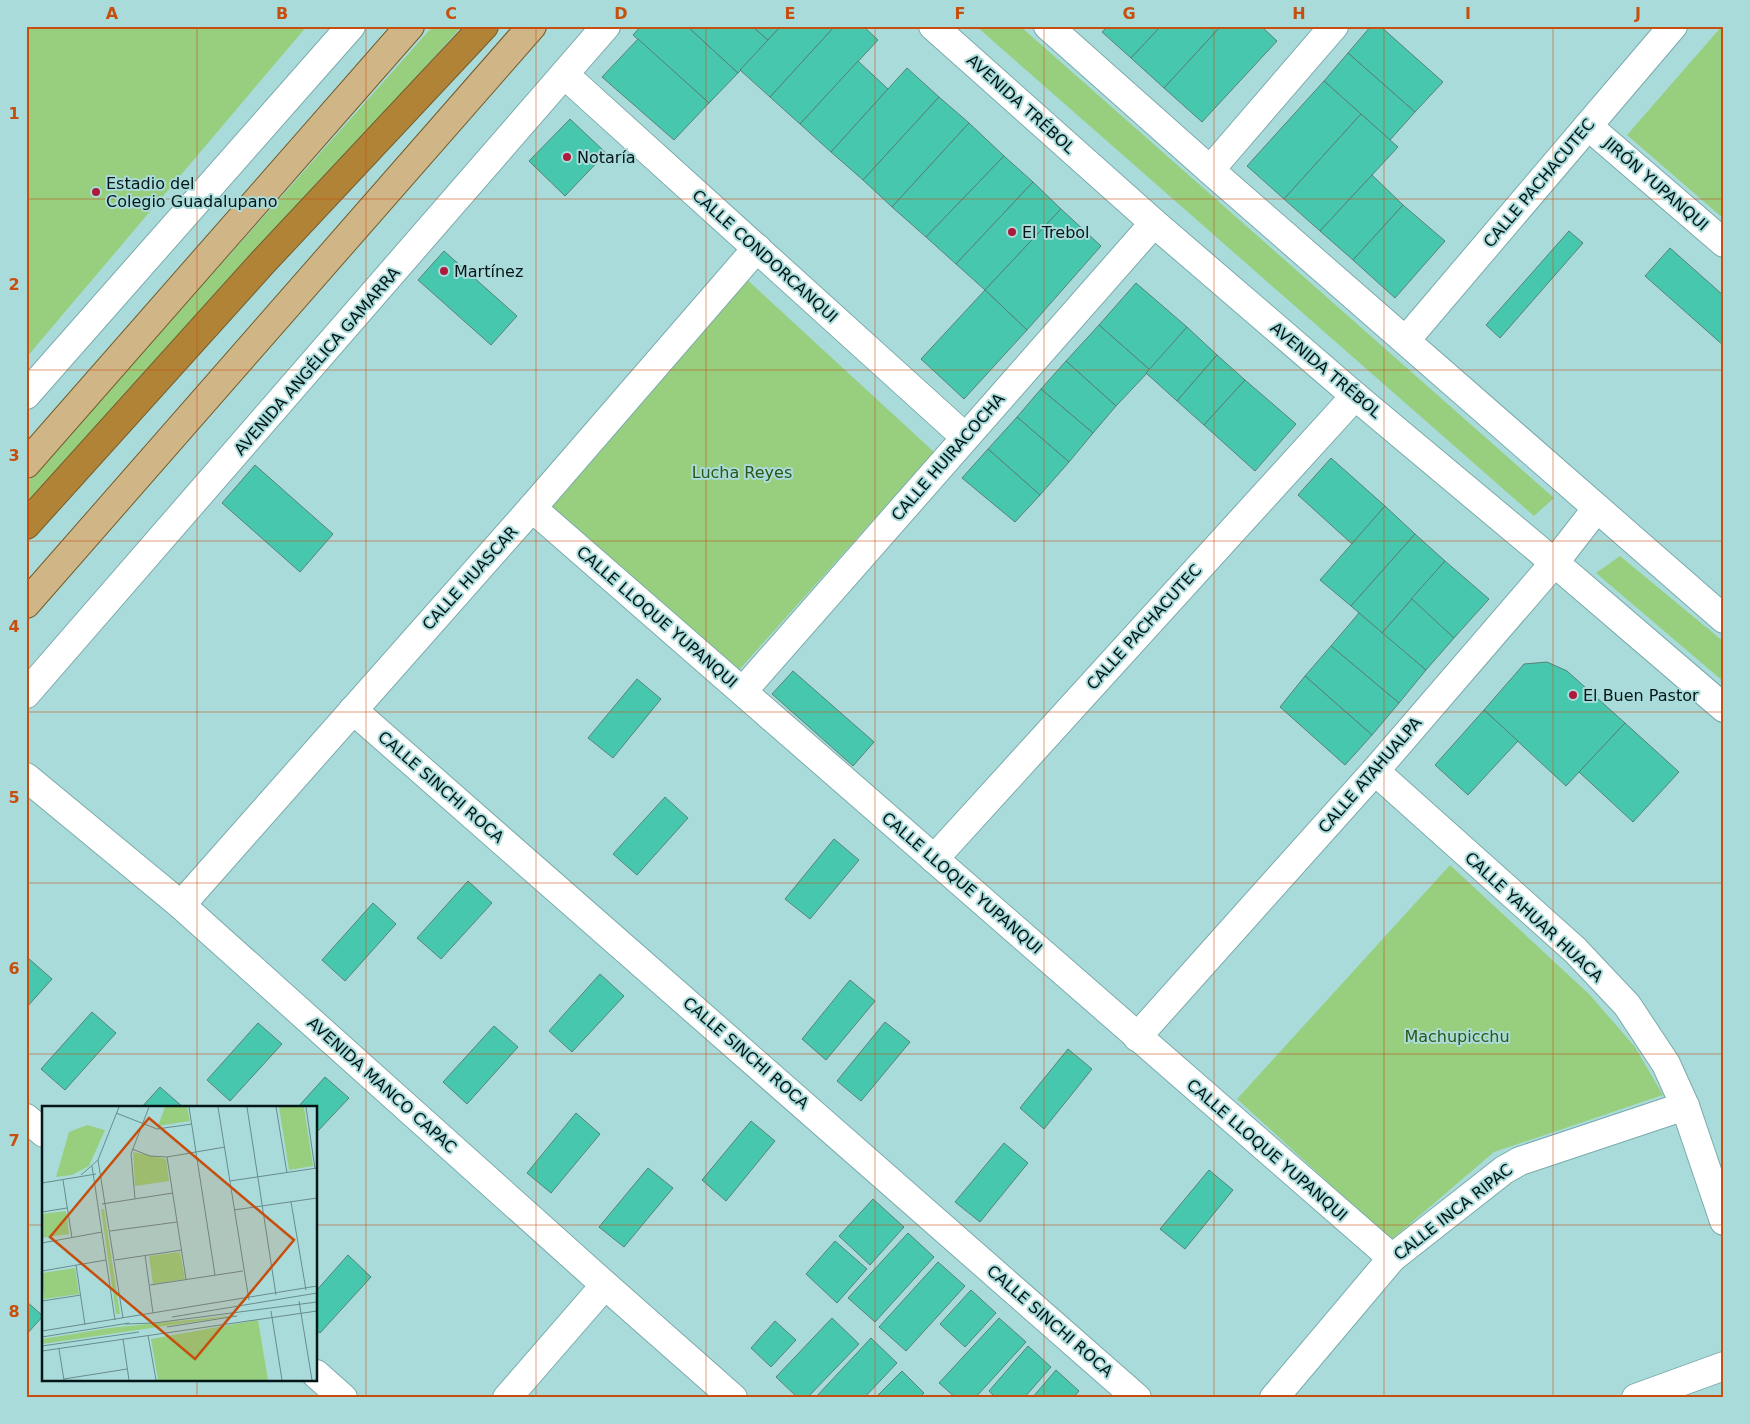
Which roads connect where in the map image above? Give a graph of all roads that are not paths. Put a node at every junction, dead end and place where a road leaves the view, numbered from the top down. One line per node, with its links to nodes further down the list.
1 (351, 26): 17 (street)
2 (410, 26): 20 (main road)
3 (484, 26): 23 (highway)
4 (532, 26): 25 (main road)
5 (606, 26): 10 (street, AVENIDA ANGÉLICA GAMARRA)
6 (933, 26): 13 (street, AVENIDA TRÉBOL)
7 (1048, 26): 12 (street)
8 (1334, 26): 12 (street)
9 (1673, 26): 11 (street, CALLE PACHACUTEC)
10 (565, 75): 15 (street, CALLE CONDORCANQUI); 28 (street, AVENIDA ANGÉLICA GAMARRA)
11 (1588, 126): 14 (street, JIRÓN YUPANQUI); 16 (street, CALLE PACHACUTEC)
12 (1210, 170): 16 (street)
13 (1154, 223): 18 (street, AVENIDA TRÉBOL); 19 (street, CALLE HUIRACOCHA)
14 (1724, 243)
15 (757, 248): 19 (street, CALLE CONDORCANQUI); 21 (street, CALLE HUASCAR)
16 (1406, 340): 22 (street)
17 (26, 395)
18 (1355, 396): 24 (street, AVENIDA TRÉBOL); 33 (street, CALLE PACHACUTEC)
19 (965, 437): 27 (street, CALLE HUIRACOCHA)
20 (26, 464)
21 (532, 508): 27 (street, CALLE LLOQUE YUPANQUI); 30 (street, CALLE HUASCAR)
22 (1597, 508): 24 (street, CALLE ATAHUALPA); 26 (street)
23 (26, 525)
24 (1555, 562): 29 (street, AVENIDA TRÉBOL); 31 (street, CALLE ATAHUALPA)
25 (26, 604)
26 (1724, 619)
27 (743, 691): 33 (street, CALLE LLOQUE YUPANQUI)
28 (26, 694)
29 (1724, 708)
30 (353, 710): 34 (street, CALLE HUASCAR); 47 (street, CALLE SINCHI ROCA)
31 (1375, 771): 35 (street, CALLE ATAHUALPA); 36 (street, CALLE YAHUAR HUACA)
32 (26, 777): 34 (street, AVENIDA MANCO CAPAC)
33 (934, 859): 35 (street, CALLE LLOQUE YUPANQUI)
34 (181, 906): 41 (street, AVENIDA MANCO CAPAC)
35 (1138, 1037): 40 (street, CALLE LLOQUE YUPANQUI)
36 (1685, 1106): 39 (street, CALLE YAHUAR HUACA); 40 (street, CALLE INCA RIPAC)
37 (26, 1118): 38 (street)
38 (42, 1131)
39 (1724, 1221)
40 (1392, 1258): 48 (street, CALLE INCA RIPAC)
41 (605, 1285): 45 (street); 46 (street, AVENIDA MANCO CAPAC)
42 (1724, 1366): 49 (street)
43 (318, 1376): 44 (street)
44 (343, 1398)
45 (507, 1398)
46 (733, 1398)
47 (1138, 1398)
48 (1274, 1398)
49 (1636, 1398)

